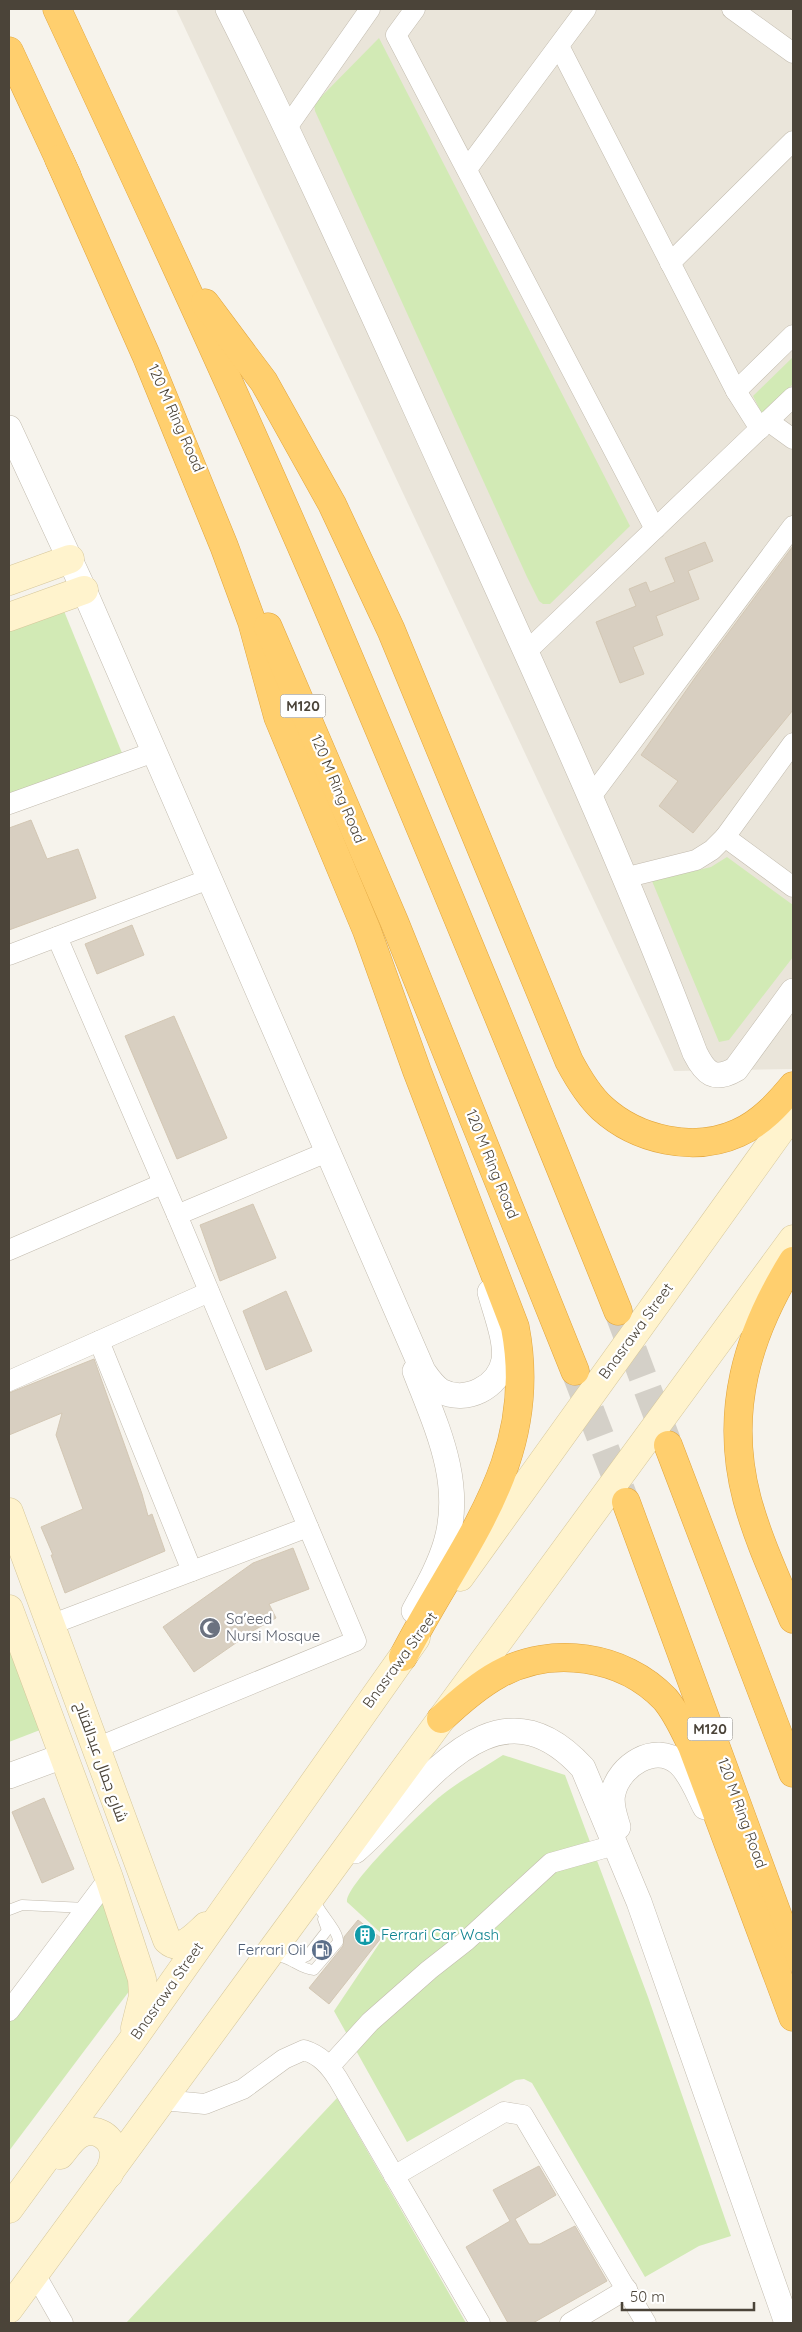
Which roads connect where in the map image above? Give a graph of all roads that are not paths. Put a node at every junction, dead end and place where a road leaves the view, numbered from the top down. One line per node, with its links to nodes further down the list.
1 (57, 9): 15 (highway)
2 (228, 9): 10 (street)
3 (370, 9): 10 (street)
4 (415, 9): 13 (street)
5 (586, 9): 7 (street)
6 (732, 9): 9 (street)
7 (559, 46): 13 (street); 14 (street)
8 (9, 51): 12 (highway, 120 M Ring Road / M120)
9 (793, 53)
10 (288, 126): 28 (street)
11 (793, 141): 14 (street)
12 (59, 159): 43 (highway); 53 (highway, 120 M Ring Road / M120)
13 (467, 169): 23 (street)
14 (670, 263): 17 (street)
15 (176, 264): 40 (highway); 51 (highway)
16 (793, 336): 17 (street)
17 (736, 391): 19 (street)
18 (793, 397): 19 (street)
19 (764, 425): 21 (street); 23 (street)
20 (9, 428): 24 (street)
21 (793, 439)
22 (793, 526): 31 (street)
23 (655, 529): 28 (street)
24 (70, 559): 25 (main road); 26 (street)
25 (9, 581)
26 (84, 590): 27 (main road); 30 (street)
27 (9, 617)
28 (526, 652): 31 (street)
29 (793, 743): 33 (street)
30 (154, 752): 32 (street); 34 (street)
31 (590, 798): 35 (street)
32 (9, 804)
33 (725, 837): 35 (street); 36 (street)
34 (209, 878): 37 (street); 42 (street)
35 (624, 878): 39 (street)
36 (793, 886)
37 (57, 938): 38 (street); 44 (street)
38 (9, 955)
39 (793, 991)
40 (793, 1086)
41 (793, 1113): 63 (main road, Bnasrawa Street)
42 (327, 1152): 45 (street); 49 (street)
43 (452, 1163): 49 (street); 63 (highway)
44 (162, 1184): 45 (street); 47 (street)
45 (177, 1215): 50 (street)
46 (793, 1239): 64 (main road)
47 (9, 1250)
48 (793, 1261): 61 (highway)
49 (383, 1281): 65 (street)
50 (209, 1292): 52 (street); 58 (street)
51 (618, 1311)
52 (99, 1341): 54 (street); 59 (street)
53 (575, 1371)
54 (9, 1381)
55 (668, 1445): 68 (highway)
56 (626, 1502): 79 (highway, 120 M Ring Road / M120)
57 (9, 1512): 62 (main road, شارع جمال عبدالفتاح)
58 (308, 1527): 59 (street); 66 (street)
59 (192, 1571): 62 (street)
60 (9, 1609): 67 (main road)
61 (793, 1619)
62 (50, 1625): 66 (main road, شارع جمال عبدالفتاح)
63 (402, 1657): 65 (main road, Bnasrawa Street)
64 (441, 1719): 72 (highway); 73 (main road)
65 (351, 1728): 75 (main road, Bnasrawa Street)
66 (96, 1748): 78 (main road, شارع جمال عبدالفتاح)
67 (63, 1756): 69 (street); 71 (main road)
68 (793, 1773)
69 (9, 1776)
70 (615, 1845): 73 (street); 74 (street); 86 (street)
71 (109, 1878): 76 (street); 81 (main road)
72 (748, 1892): 74 (street); 84 (highway)
73 (320, 1895): 80 (main road); 82 (lane); 82 (lane)
74 (639, 1902): 98 (street)
75 (228, 1906): 78 (main road); 85 (main road, Bnasrawa Street)
76 (86, 1908): 77 (lane); 83 (street)
77 (9, 1910)
78 (170, 1942): 81 (main road)
79 (793, 1957)
80 (266, 1958): 82 (lane); 87 (main road)
81 (137, 1961): 85 (main road)
82 (294, 1962)
83 (9, 2011)
84 (793, 2017)
85 (131, 2042): 90 (main road, Bnasrawa Street)
86 (330, 2066): 87 (street); 89 (street)
87 (162, 2100): 88 (main road)
88 (108, 2175): 90 (main road); 91 (main road)
89 (394, 2176): 92 (street); 95 (street)
90 (9, 2209)
91 (35, 2274): 93 (main road); 94 (street)
92 (627, 2289): 96 (street); 97 (street)
93 (9, 2309)
94 (63, 2323)
95 (480, 2323)
96 (570, 2323)
97 (646, 2323)
98 (787, 2323)

